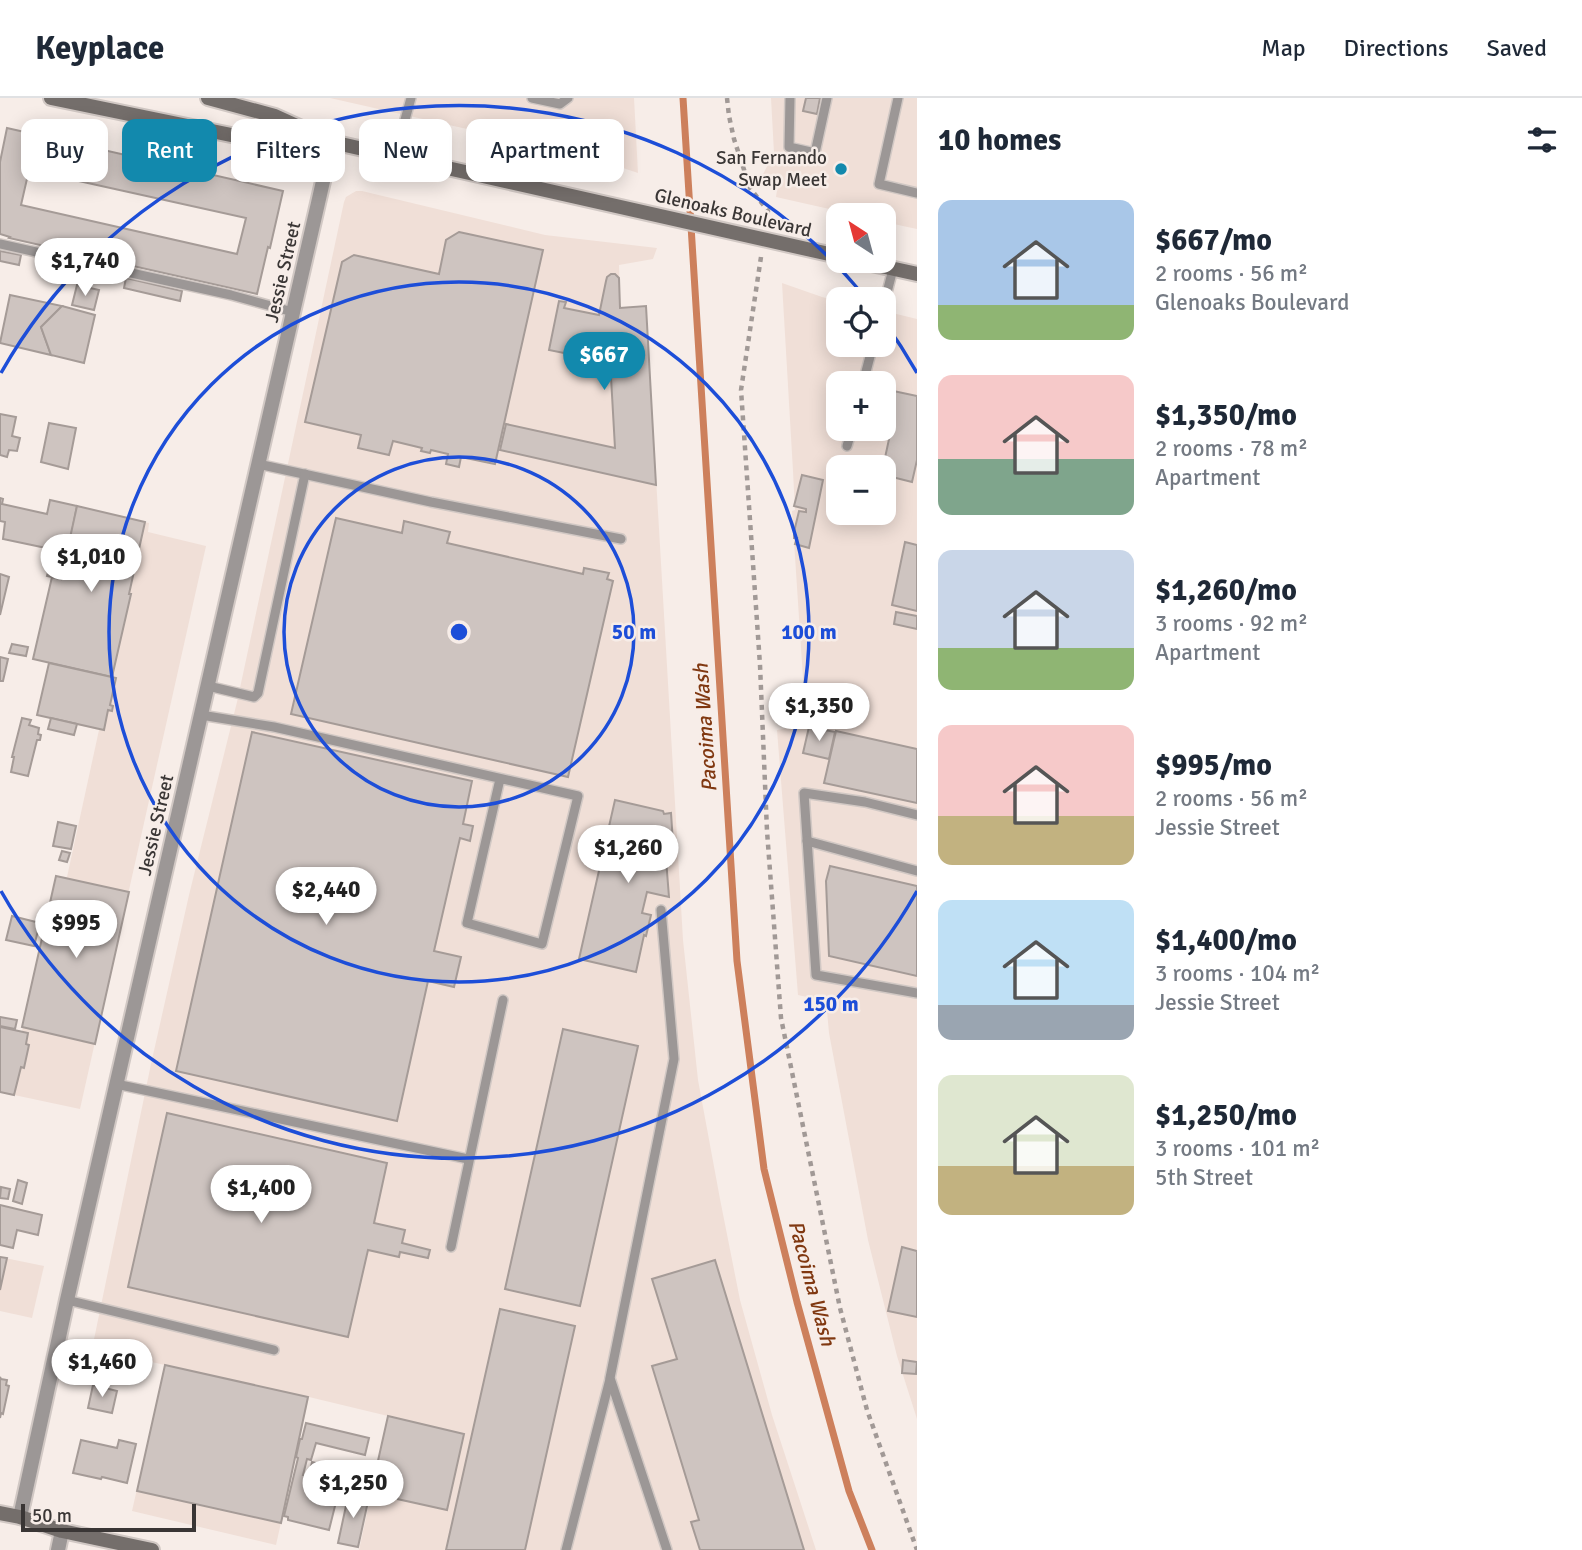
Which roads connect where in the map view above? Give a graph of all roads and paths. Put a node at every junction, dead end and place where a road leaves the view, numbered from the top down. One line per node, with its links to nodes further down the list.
1 (51, 98): 11 (main road, Glenoaks Boulevard)
2 (208, 98): 9 (main road, Glenoaks Boulevard)
3 (411, 98): 10 (lane)
4 (532, 98): 5 (lane)
5 (568, 98)
6 (790, 98): 7 (lane)
7 (827, 98)
8 (898, 98): 14 (lane)
9 (282, 119)
10 (405, 119)
11 (231, 135)
12 (452, 169): 16 (main road, Glenoaks Boulevard)
13 (323, 182): 19 (street, Jessie Street)
14 (917, 193)
15 (0, 244): 19 (lane)
16 (826, 253)
17 (896, 270): 18 (main road)
18 (917, 274)
19 (293, 312): 22 (street, Jessie Street)
20 (848, 441): 21 (lane)
21 (847, 446)
22 (258, 464): 23 (lane); 25 (street, Jessie Street)
23 (305, 474): 24 (lane); 25 (lane)
24 (621, 539)
25 (208, 686): 26 (street, Jessie Street)
26 (201, 715): 27 (lane); 34 (street, Jessie Street)
27 (500, 779): 27 (lane)
28 (917, 815): 29 (lane)
29 (807, 841): 30 (lane); 32 (lane)
30 (917, 872)
31 (662, 910): 39 (lane)
32 (917, 993)
33 (503, 1000): 35 (lane)
34 (117, 1084): 35 (lane); 37 (street, Jessie Street)
35 (468, 1159): 36 (lane)
36 (451, 1247)
37 (67, 1300): 38 (lane); 41 (street, Jessie Street)
38 (274, 1350)
39 (610, 1378): 45 (lane); 46 (lane)
40 (0, 1513): 41 (main road)
41 (20, 1517): 42 (main road)
42 (62, 1531): 43 (street); 44 (main road)
43 (58, 1550)
44 (152, 1550)
45 (566, 1550)
46 (667, 1550)

